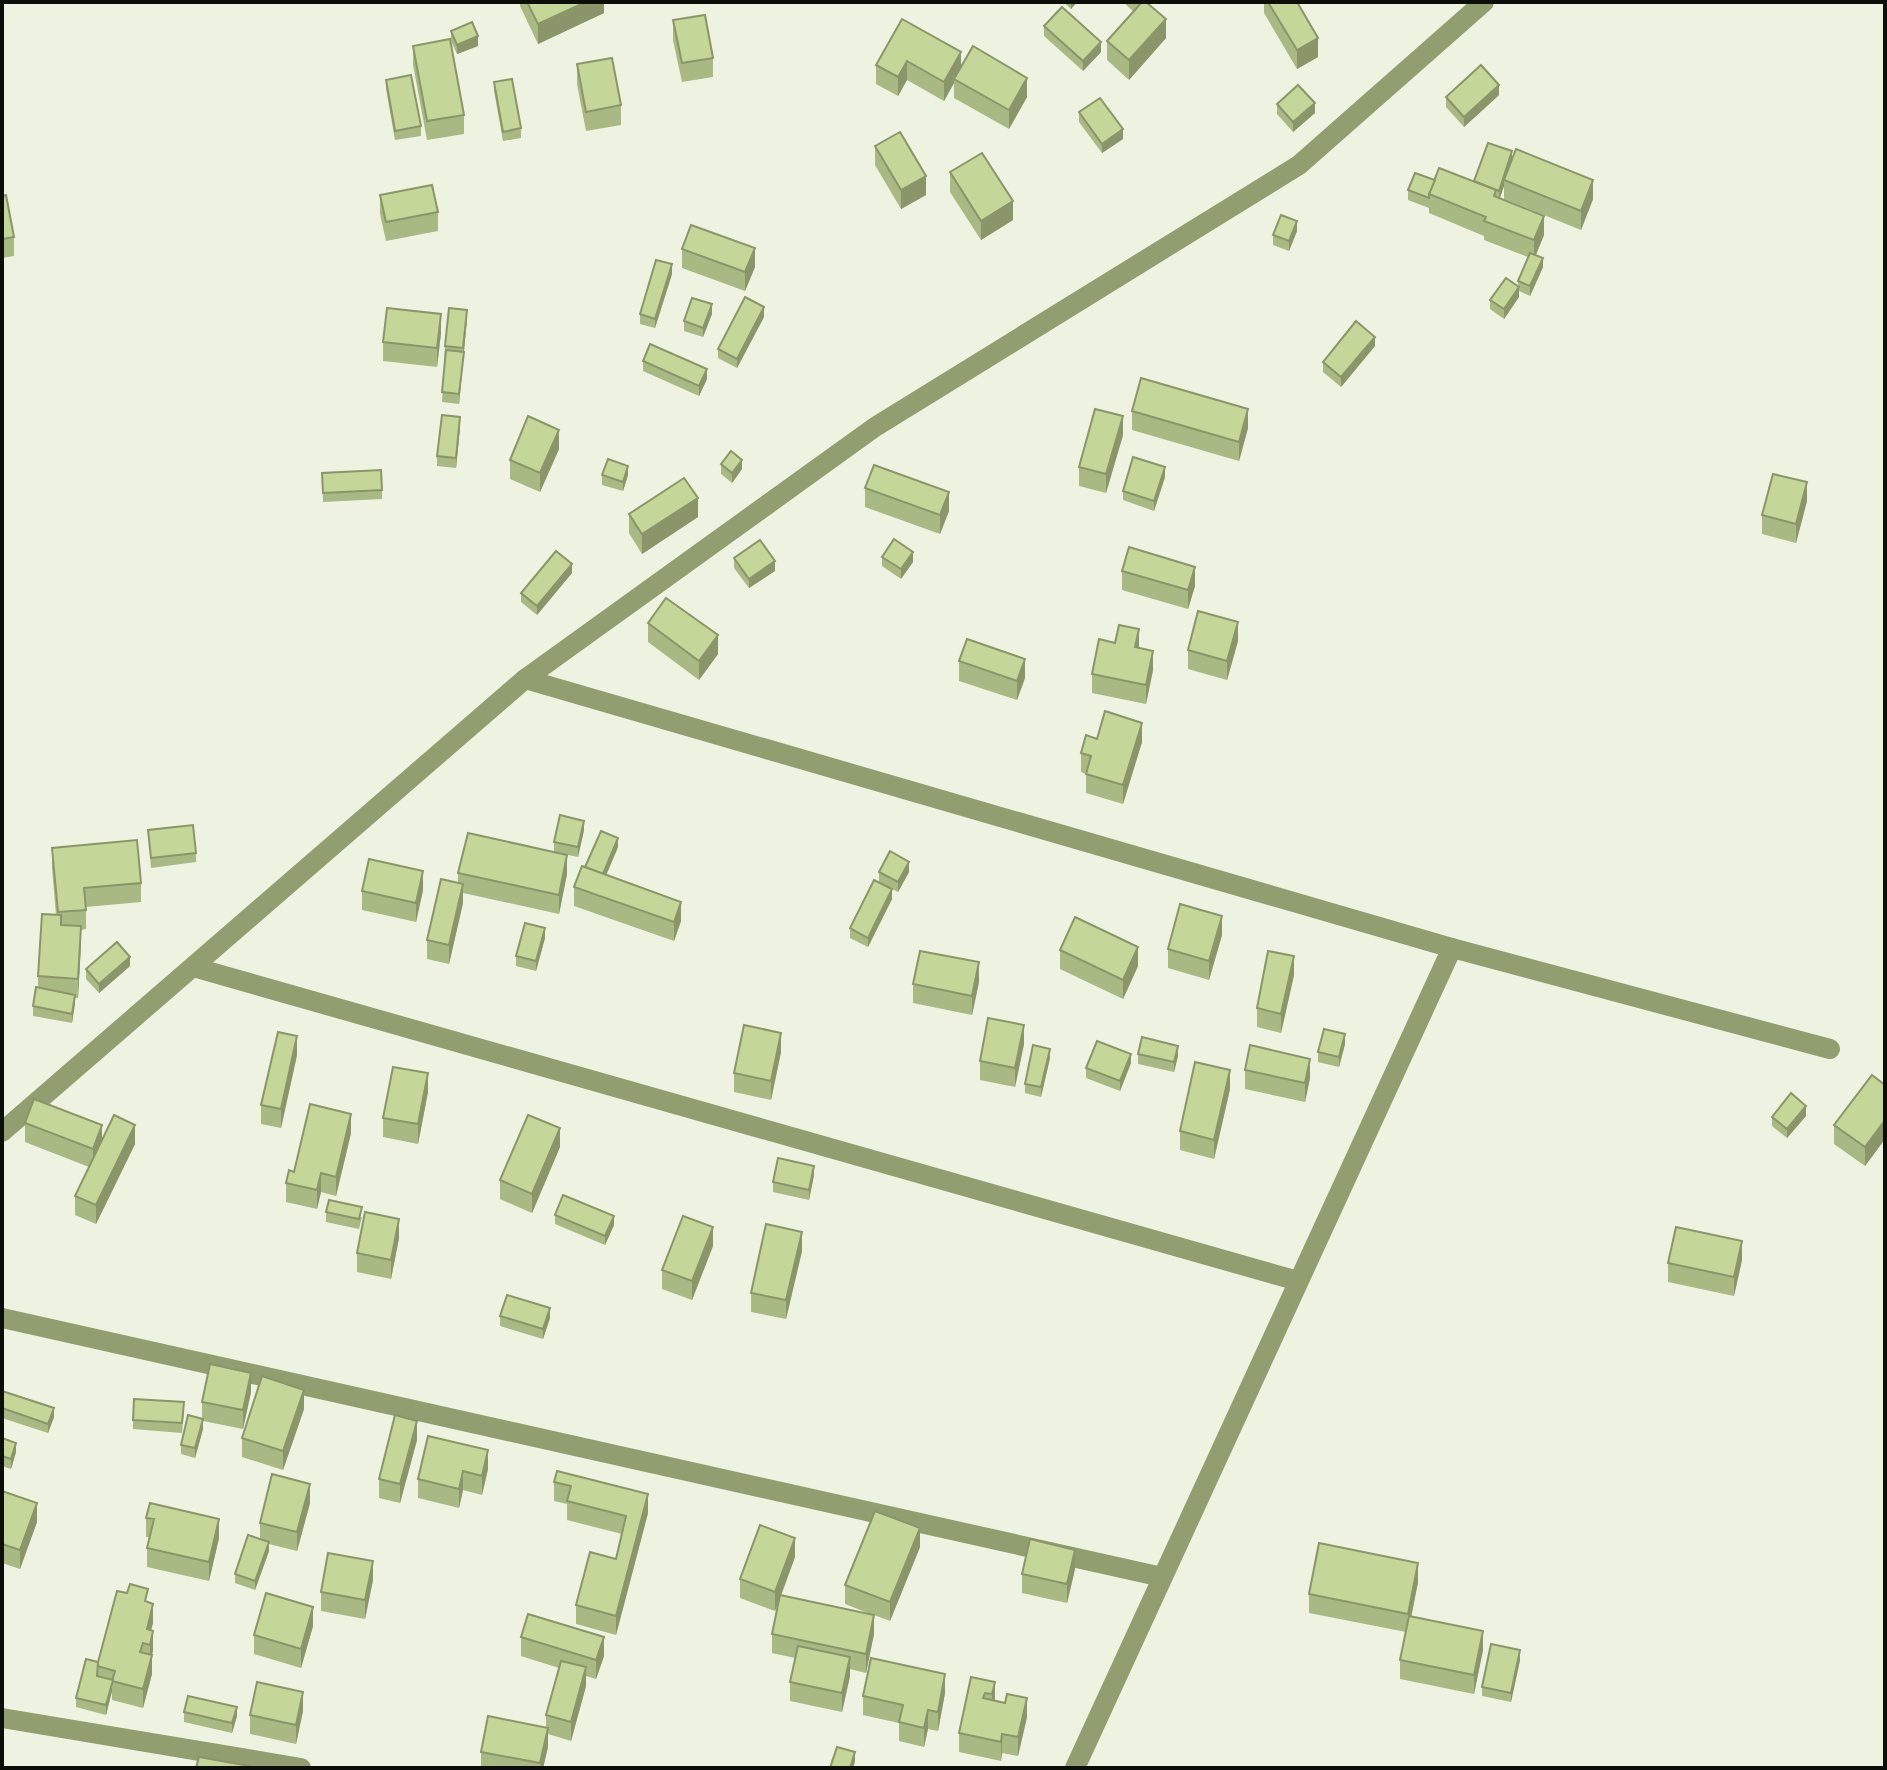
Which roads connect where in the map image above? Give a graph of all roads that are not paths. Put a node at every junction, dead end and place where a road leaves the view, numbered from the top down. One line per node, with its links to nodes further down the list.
1 (1484, 2): 2 (street)
2 (525, 679): 3 (street); 4 (street)
3 (1452, 948): 5 (street); 7 (street)
4 (193, 967): 6 (street); 7 (street)
5 (1830, 1049)
6 (2, 1132)
7 (1298, 1281): 9 (street)
8 (2, 1318): 9 (street)
9 (1162, 1577): 12 (street)
10 (2, 1718): 11 (street)
11 (301, 1768)
12 (1075, 1768)

